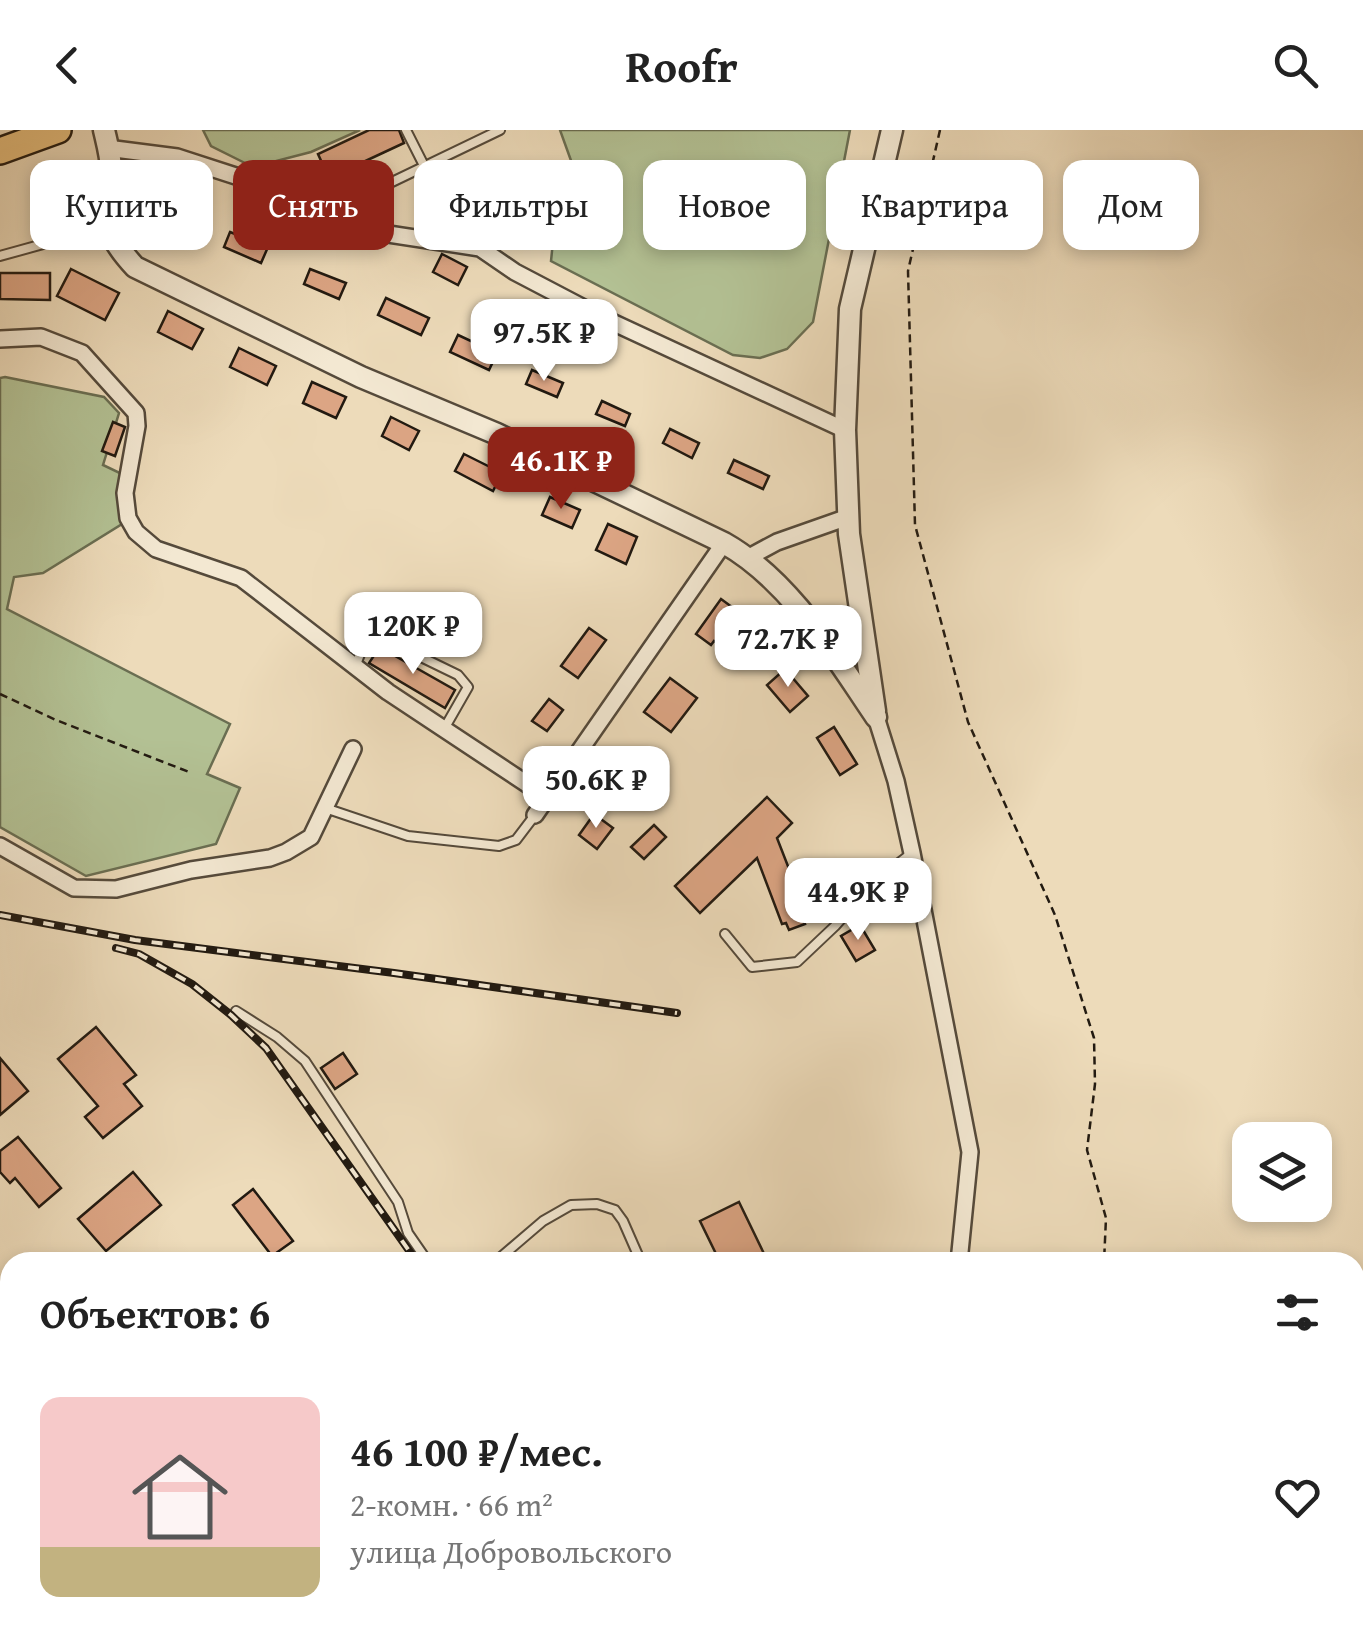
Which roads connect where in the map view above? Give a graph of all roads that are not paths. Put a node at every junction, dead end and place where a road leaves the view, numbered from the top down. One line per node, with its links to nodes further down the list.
1 (58, 130): 6 (main road)
2 (406, 130): 7 (lane)
3 (500, 130): 8 (lane)
4 (892, 130): 15 (street)
5 (106, 139): 9 (street)
6 (0, 152)
7 (421, 160)
8 (439, 160)
9 (414, 238)
10 (30, 248): 13 (lane)
11 (120, 250): 17 (street)
12 (483, 250): 15 (street)
13 (0, 256)
14 (0, 339): 19 (street)
15 (845, 430): 16 (street)
16 (848, 517): 18 (street); 20 (street)
17 (724, 543): 18 (street); 23 (street)
18 (749, 557): 20 (street)
19 (355, 668): 21 (street); 21 (lane)
20 (876, 716): 27 (street)
21 (444, 729): 23 (street)
22 (353, 750): 24 (street)
23 (548, 798): 25 (street)
24 (326, 808): 25 (lane); 26 (street)
25 (535, 815)
26 (0, 846)
27 (912, 853): 28 (lane); 33 (street)
28 (725, 934)
29 (236, 1011): 30 (lane)
30 (421, 1252)
31 (507, 1252): 32 (lane)
32 (637, 1252)
33 (960, 1252)

